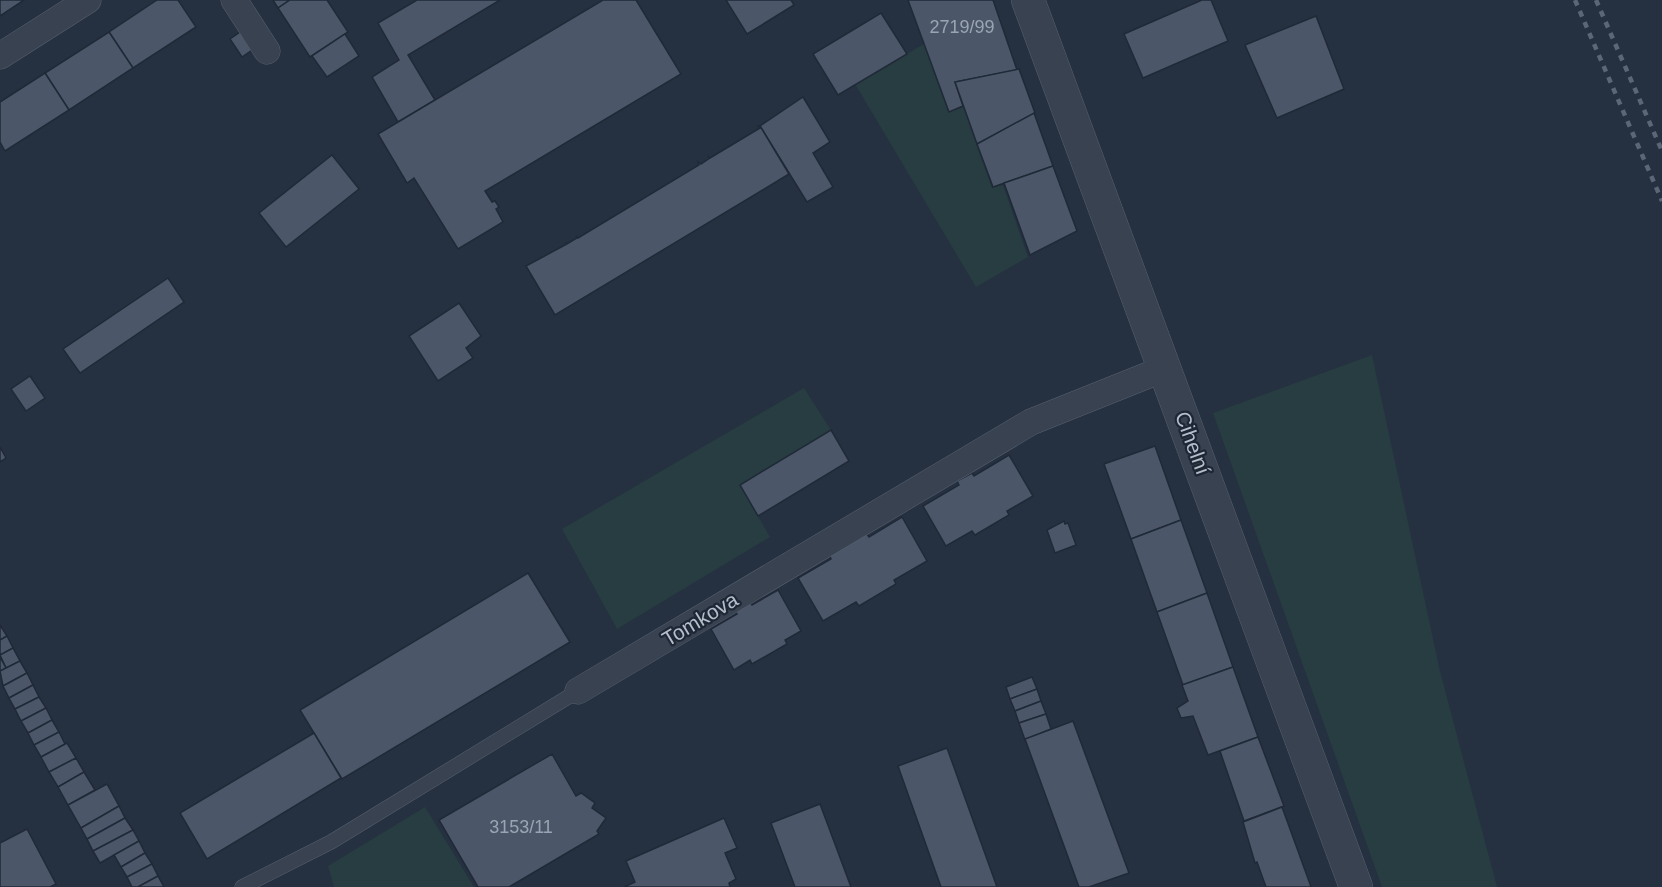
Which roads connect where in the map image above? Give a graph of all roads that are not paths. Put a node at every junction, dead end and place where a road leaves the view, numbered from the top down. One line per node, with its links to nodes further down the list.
1 (88, 0): 5 (street)
2 (234, 0): 4 (street)
3 (1028, 0): 6 (street, Cihelní)
4 (267, 51)
5 (0, 56)
6 (1166, 368): 7 (street, Tomkova); 9 (street, Cihelní)
7 (578, 691): 8 (lane, Tomkova)
8 (242, 887)
9 (1356, 887)

